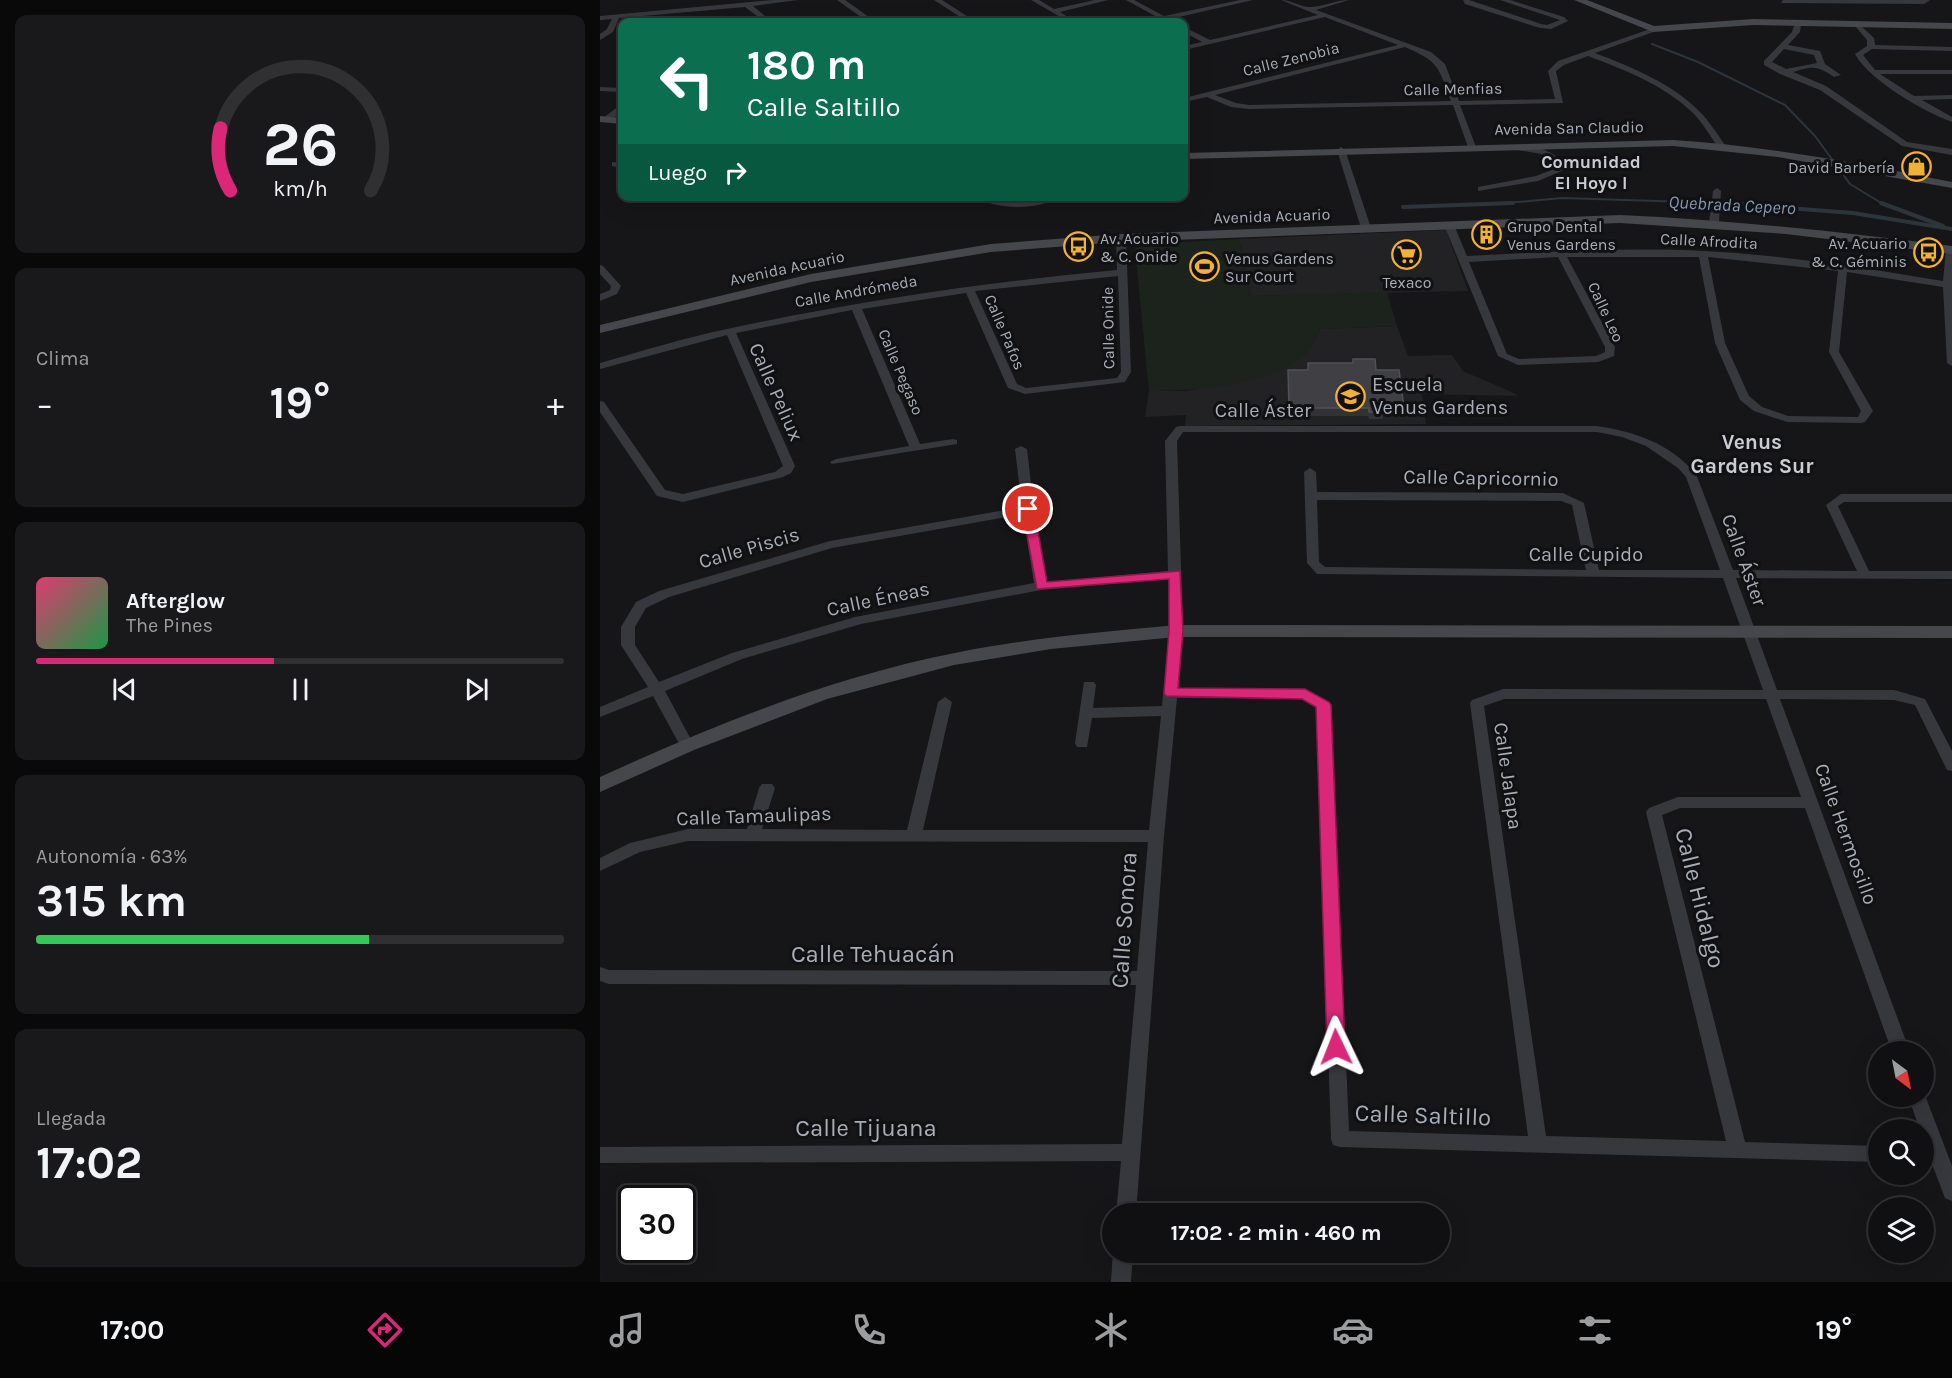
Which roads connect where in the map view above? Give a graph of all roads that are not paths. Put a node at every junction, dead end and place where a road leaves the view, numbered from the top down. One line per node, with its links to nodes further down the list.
1 (795, 0): 15 (street)
2 (840, 0): 22 (street)
3 (937, 0): 23 (street)
4 (1034, 0): 17 (street)
5 (1105, 0): 17 (street)
6 (1129, 0): 25 (street)
7 (1250, 0): 25 (street)
8 (1284, 0): 16 (street)
9 (1346, 0): 16 (street)
10 (1466, 0): 11 (street)
11 (1503, 0)
12 (1579, 0): 29 (street)
13 (1926, 1): 14 (street)
14 (1783, 2)
15 (747, 4): 19 (street); 21 (street)
16 (1310, 9): 18 (street)
17 (1053, 11): 24 (street)
18 (1326, 15): 32 (street); 33 (street)
19 (617, 16): 20 (street); 31 (street)
20 (600, 18)
21 (763, 18)
22 (866, 18)
23 (966, 18)
24 (1066, 18)
25 (1164, 18)
26 (1797, 24): 27 (street); 29 (street); 34 (street)
27 (1857, 25): 28 (street); 36 (street)
28 (1952, 26)
29 (1653, 29): 38 (street, Calle Menfias)
30 (1188, 31): 32 (street)
31 (600, 38)
32 (1208, 42): 35 (street)
33 (1406, 45): 46 (street, Calle Zenobia); 50 (street)
34 (1782, 46): 39 (street); 40 (street)
35 (1188, 47)
36 (1871, 47): 37 (street); 41 (street)
37 (1952, 49)
38 (1588, 53): 50 (street, Calle Menfias); 56 (street)
39 (1822, 65): 40 (street); 43 (street)
40 (1783, 72): 60 (street)
41 (1873, 72): 42 (street); 48 (street)
42 (1952, 72)
43 (1837, 75)
44 (600, 88): 45 (street)
45 (618, 90)
46 (1207, 94): 49 (street, Calle Zenobia); 50 (street, Calle Menfias)
47 (1952, 97): 48 (street)
48 (1915, 98): 53 (street)
49 (1188, 99)
50 (1456, 104): 58 (street)
51 (618, 111): 52 (street)
52 (603, 120): 54 (street)
53 (1952, 120)
54 (618, 121)
55 (1552, 145): 56 (street, Avenida San Claudio); 57 (street, Avenida San Claudio); 62 (street)
56 (1721, 145): 63 (street, Avenida San Claudio)
57 (1513, 146): 58 (street, Avenida San Claudio); 64 (street)
58 (1472, 147): 59 (street, Avenida San Claudio)
59 (1341, 150): 61 (street, Avenida San Claudio); 70 (street)
60 (1952, 152)
61 (1188, 156)
62 (1566, 159)
63 (1952, 184)
64 (1481, 189)
65 (1718, 191): 68 (street)
66 (992, 201): 67 (street)
67 (1047, 201)
68 (1714, 222): 69 (street, Avenida Acuario); 72 (street, Avenida Acuario)
69 (1449, 225): 70 (street, Avenida Acuario); 75 (street)
70 (1366, 228): 71 (street, Avenida Acuario)
71 (1121, 238): 78 (street, Calle Onide); 83 (street, Avenida Acuario)
72 (1952, 250): 79 (street)
73 (1561, 254): 74 (street, Calle Afrodita); 75 (street, Calle Afrodita); 75 (street, Calle Leo)
74 (1703, 254): 77 (street, Calle Afrodita); 77 (street)
75 (1463, 259)
76 (600, 268): 81 (street)
77 (1843, 269): 79 (street, Calle Afrodita)
78 (1122, 273): 80 (street, Calle Andrómeda); 87 (street, Calle Onide)
79 (1950, 284): 85 (street)
80 (969, 288): 82 (street, Calle Andrómeda); 87 (street, Calle Pafos)
81 (603, 297)
82 (856, 307): 84 (street, Calle Andrómeda); 91 (street, Calle Pegaso)
83 (600, 329)
84 (730, 331): 86 (street, Calle Andrómeda); 89 (street, Calle Peliux)
85 (1952, 363)
86 (600, 366)
87 (1121, 380)
88 (600, 404): 89 (street)
89 (604, 422)
90 (953, 442): 91 (street)
91 (916, 449): 94 (street)
92 (1021, 449): 98 (street)
93 (1171, 449): 99 (street, Calle Sonora); 101 (street, Calle Áster)
94 (836, 462)
95 (1310, 472): 96 (street, Calle Cupido)
96 (1311, 496): 100 (street, Calle Capricornio); 100 (street, Calle Cupido)
97 (1952, 498): 102 (street)
98 (1028, 509): 104 (street); 109 (street, Calle Piscis)
99 (1176, 574): 104 (street, Calle Éneas); 105 (street, Calle Sonora)
100 (1593, 574): 101 (street, Calle Cupido)
101 (1728, 574): 102 (street, Calle Cupido); 106 (street, Calle Áster)
102 (1865, 575): 103 (street, Calle Cupido)
103 (1952, 575)
104 (1041, 586): 109 (street, Calle Éneas)
105 (1176, 631): 106 (street); 110 (street, Calle Sonora); 117 (street)
106 (1749, 632): 107 (street); 111 (street, Calle Hermosillo)
107 (1952, 632)
108 (1089, 685): 115 (street)
109 (656, 688): 114 (street, Calle Éneas); 117 (street, Calle Piscis)
110 (1171, 693): 113 (street, Calle Sonora); 129 (street, Calle Saltillo)
111 (1773, 695): 118 (street, Calle Jalapa); 121 (street, Calle Hermosillo); 129 (street, Calle Jalapa)
112 (945, 702): 123 (street)
113 (1168, 711): 115 (street); 124 (street, Calle Sonora)
114 (600, 712)
115 (1087, 713): 116 (street)
116 (1082, 743)
117 (687, 745): 119 (street)
118 (1952, 766)
119 (600, 785)
120 (767, 788): 122 (street)
121 (1811, 803): 128 (street, Calle Hermosillo); 130 (street, Calle Hidalgo)
122 (753, 834): 123 (street, Calle Tamaulipas); 125 (street, Calle Tamaulipas)
123 (914, 834): 124 (street, Calle Tamaulipas)
124 (1156, 836): 127 (street, Calle Sonora)
125 (600, 865)
126 (600, 974): 127 (street, Calle Tehuacán)
127 (1146, 978): 131 (street, Calle Sonora)
128 (1897, 1041)
129 (1538, 1144): 130 (street, Calle Saltillo)
130 (1738, 1150): 132 (street, Calle Saltillo)
131 (1131, 1152): 133 (street, Calle Tijuana); 136 (street, Calle Sonora)
132 (1868, 1154)
133 (600, 1155)
134 (1934, 1161): 135 (street)
135 (1952, 1192)
136 (1127, 1203)
137 (1122, 1263): 138 (street)
138 (1121, 1282)

